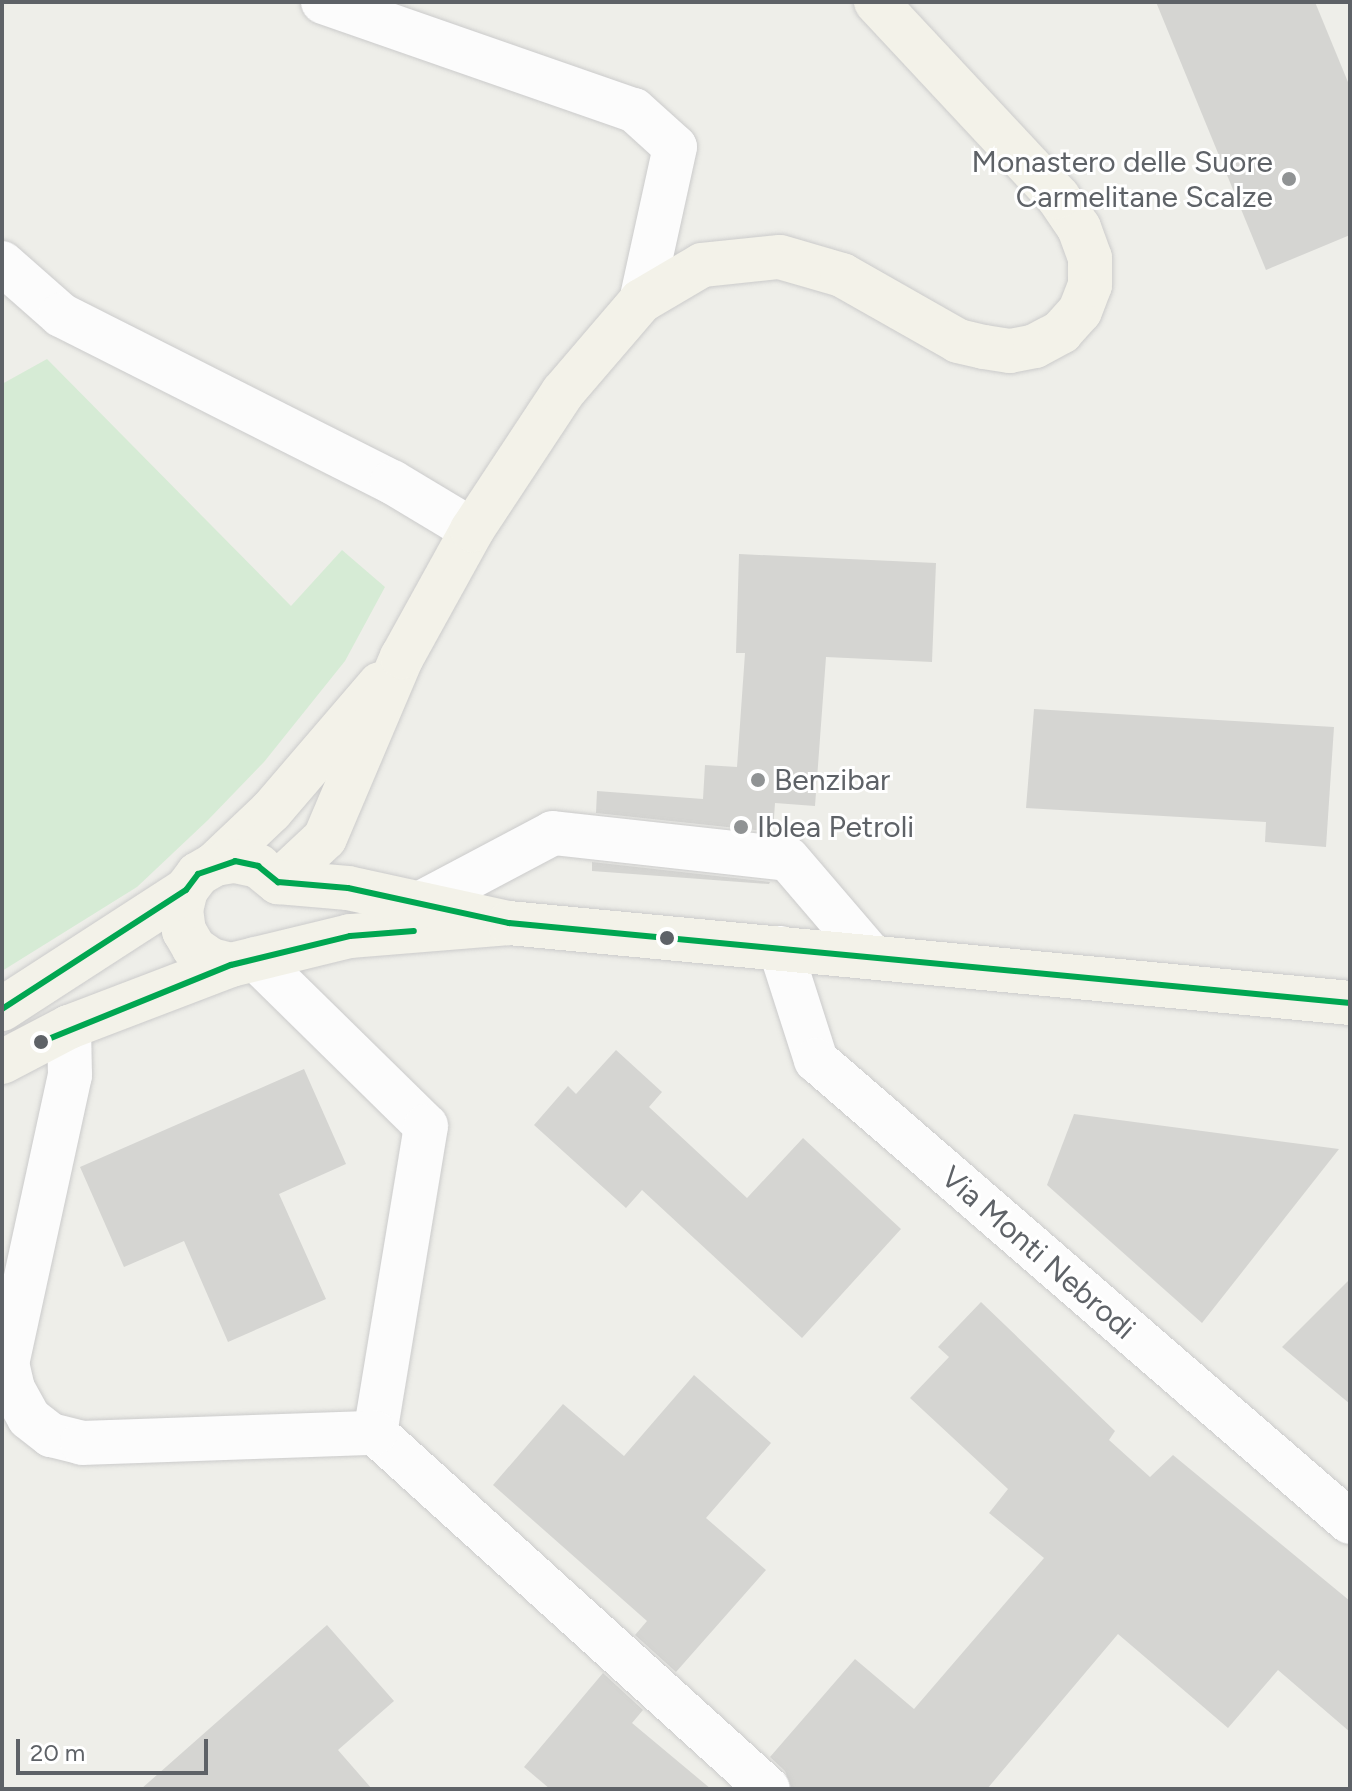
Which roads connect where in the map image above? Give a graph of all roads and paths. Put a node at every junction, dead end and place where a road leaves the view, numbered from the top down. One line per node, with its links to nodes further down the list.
1 (323, 2): 4 (street)
2 (876, 2): 4 (main road)
3 (2, 263): 5 (street)
4 (641, 301): 5 (main road)
5 (472, 530): 6 (main road)
6 (402, 657): 7 (main road); 8 (main road)
7 (201, 877): 8 (main road); 13 (main road); 15 (main road)
8 (278, 882): 9 (main road); 13 (main road)
9 (421, 903): 10 (main road); 12 (street)
10 (509, 923): 11 (main road); 13 (main road)
11 (780, 948): 12 (main road); 19 (street, Via Monti Nebrodi)
12 (872, 957): 14 (main road)
13 (249, 960): 16 (main road); 18 (street)
14 (1350, 1003)
15 (2, 1009)
16 (69, 1027): 17 (main road); 18 (street)
17 (2, 1062)
18 (375, 1433): 20 (street)
19 (1350, 1522)
20 (768, 1789)

